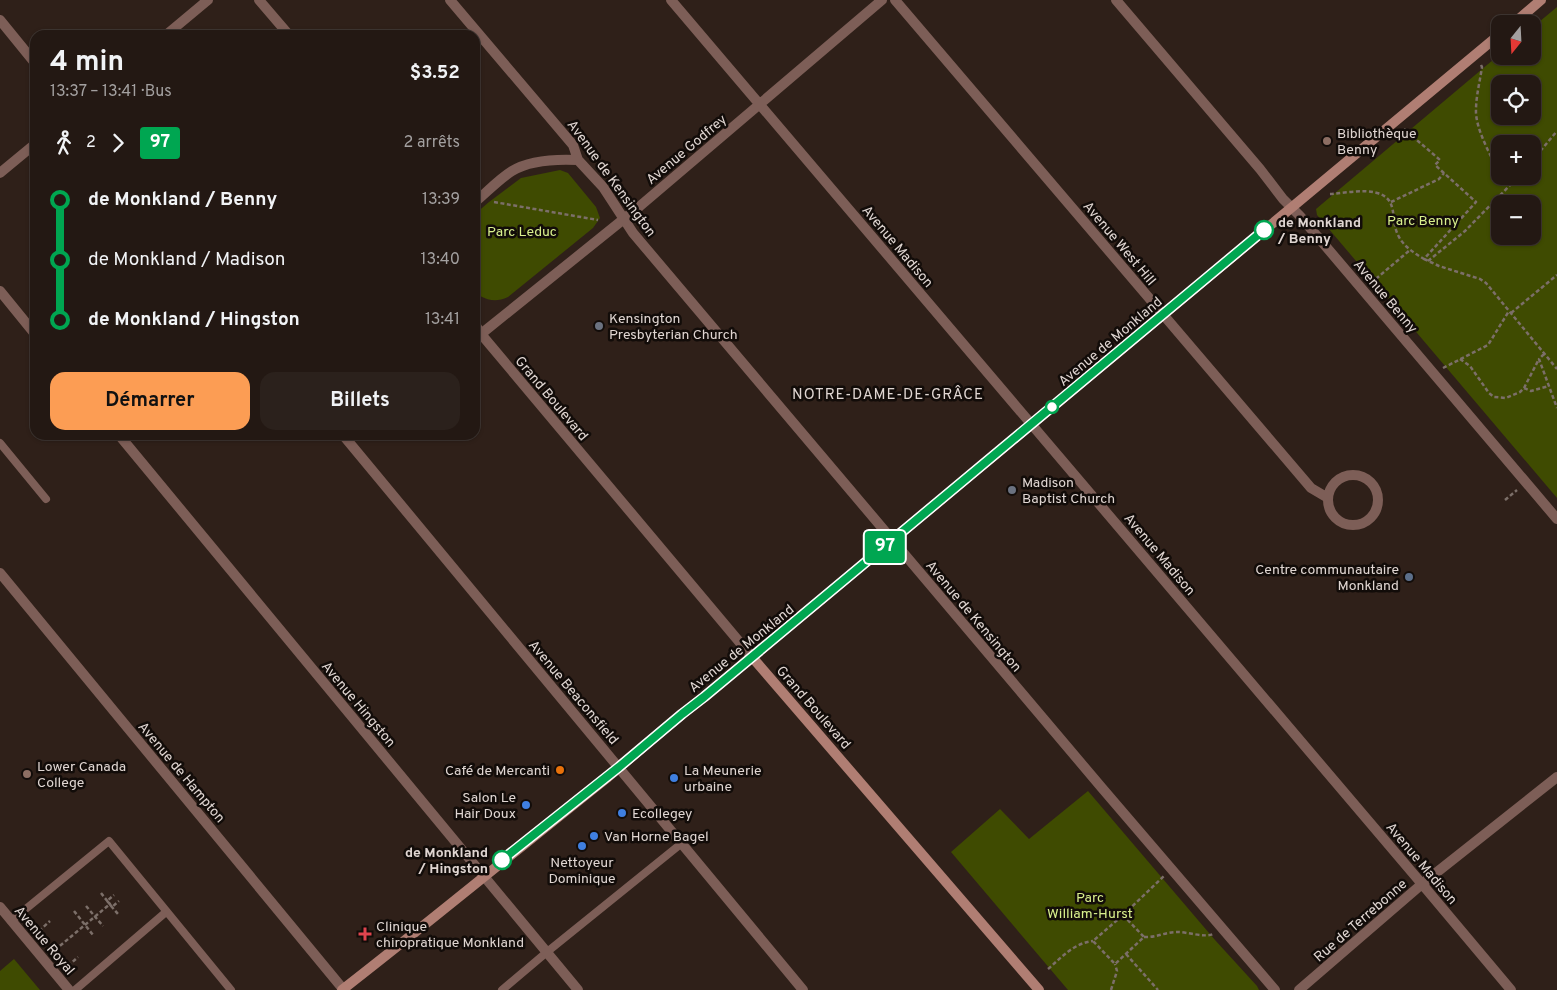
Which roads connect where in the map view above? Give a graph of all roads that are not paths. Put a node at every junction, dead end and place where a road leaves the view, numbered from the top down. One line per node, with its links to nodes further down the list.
1 (208, 0): 11 (street)
2 (260, 0): 12 (street)
3 (450, 0): 13 (street, Avenue de Kensington)
4 (672, 0): 17 (street, Avenue Madison)
5 (882, 0): 17 (street, Avenue Godfrey)
6 (895, 0): 25 (street, Avenue West Hill)
7 (1116, 0): 22 (street, Avenue Benny)
8 (1542, 0): 9 (street)
9 (1524, 15)
10 (0, 20): 16 (street)
11 (172, 30)
12 (285, 30)
13 (475, 30)
14 (480, 36): 19 (street, Avenue de Kensington)
15 (1491, 41): 22 (street, Avenue de Monkland)
16 (30, 57)
17 (760, 104): 23 (street, Avenue Godfrey); 29 (street, Avenue Madison)
18 (30, 148): 20 (street)
19 (578, 160): 21 (street); 23 (street, Avenue de Kensington)
20 (0, 174)
21 (480, 198)
22 (1292, 207): 25 (street, Avenue de Monkland); 35 (street, Avenue Benny)
23 (623, 219): 28 (street, Avenue Godfrey); 36 (street, Avenue de Kensington)
24 (0, 291): 26 (street)
25 (1164, 315): 29 (street, Avenue de Monkland); 33 (street, Avenue West Hill)
26 (30, 328)
27 (480, 331): 28 (street, Grand Boulevard)
28 (482, 334): 38 (street, Grand Boulevard)
29 (1031, 424): 36 (street, Avenue de Monkland); 43 (street, Avenue Madison)
30 (123, 440): 42 (street, Avenue Hingston)
31 (347, 440): 39 (street, Avenue Beaconsfield)
32 (0, 443): 34 (lane)
33 (1328, 498): 33 (street)
34 (46, 499)
35 (1557, 520)
36 (893, 541): 38 (street, Avenue de Monkland); 56 (street, Avenue de Kensington)
37 (0, 573): 51 (street, Avenue de Hampton)
38 (752, 657): 39 (street, Avenue de Monkland); 55 (street, Grand Boulevard)
39 (619, 767): 41 (street, Avenue Beaconsfield); 42 (street, Avenue de Monkland)
40 (1557, 777): 43 (street, Rue de Terrebonne)
41 (682, 843): 47 (lane); 54 (street, Avenue Beaconsfield)
42 (484, 878): 47 (street, Avenue Hingston); 51 (street, Avenue de Monkland)
43 (1422, 884): 57 (street, Rue de Terrebonne); 58 (street, Avenue Madison)
44 (0, 907): 46 (street, Avenue Royal)
45 (166, 912): 46 (lane); 49 (lane); 50 (lane)
46 (11, 921): 48 (street, Avenue Royal)
47 (547, 952): 52 (lane); 53 (street, Avenue Hingston)
48 (69, 990)
49 (75, 990)
50 (230, 990)
51 (343, 990)
52 (502, 990)
53 (578, 990)
54 (803, 990)
55 (1039, 990)
56 (1275, 990)
57 (1300, 990)
58 (1510, 990)

